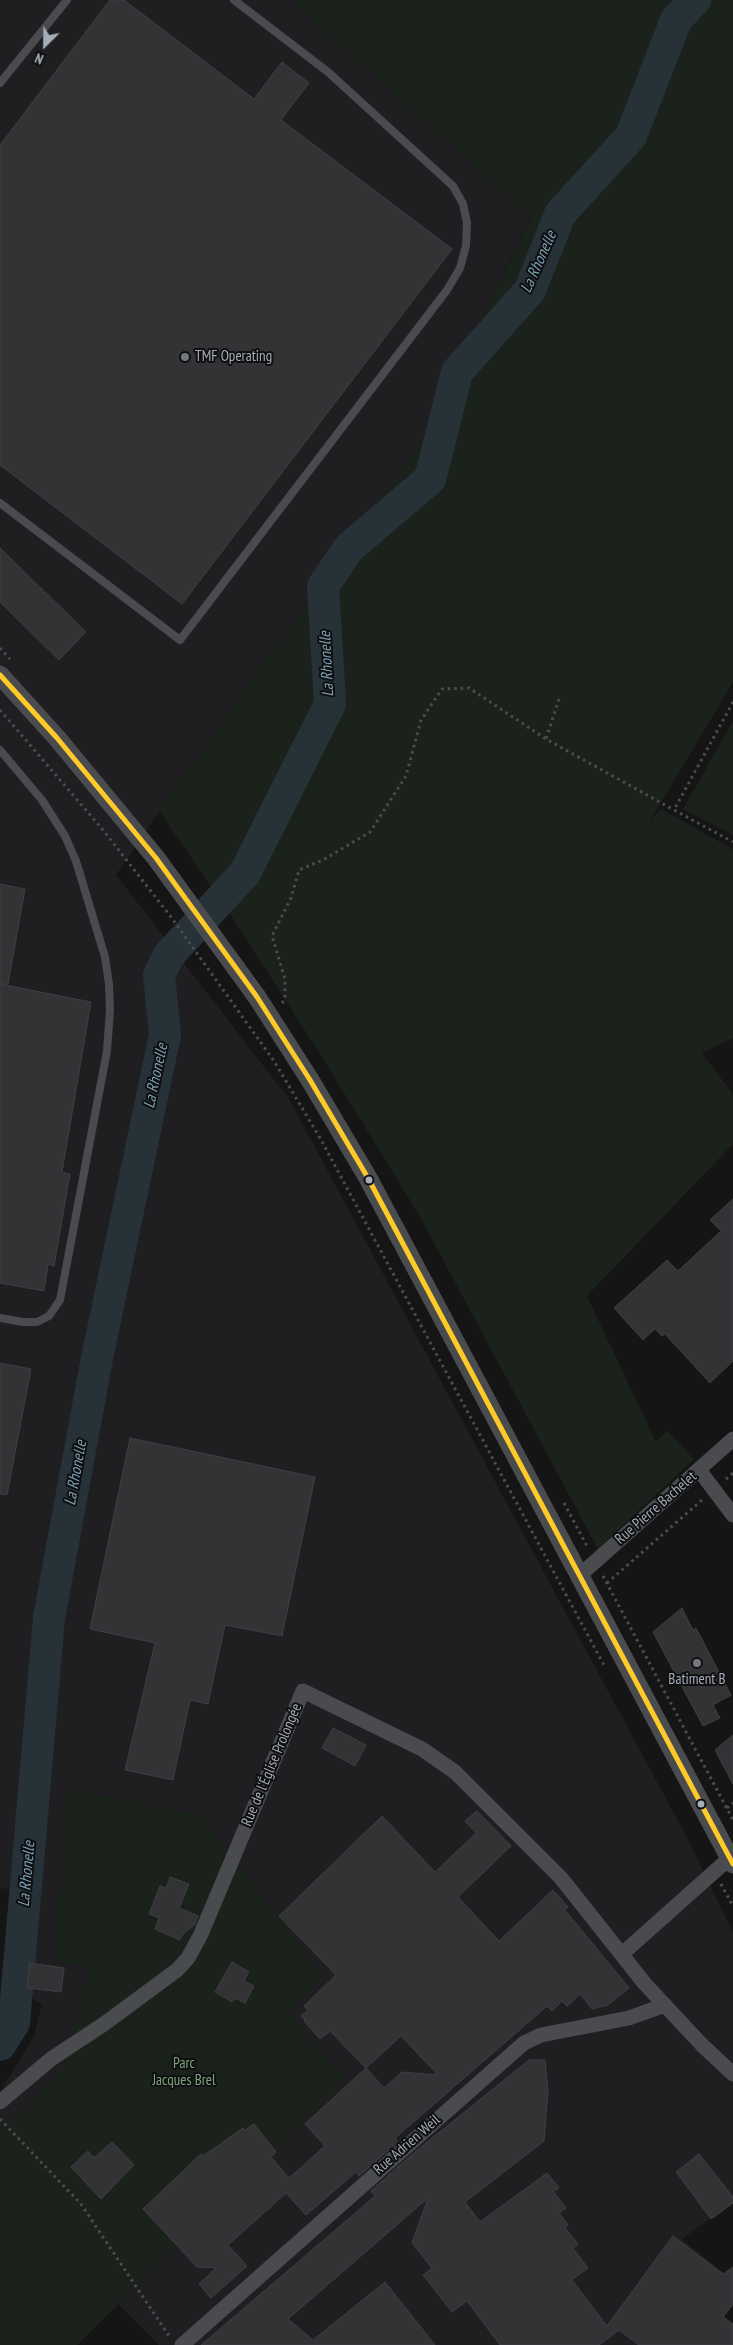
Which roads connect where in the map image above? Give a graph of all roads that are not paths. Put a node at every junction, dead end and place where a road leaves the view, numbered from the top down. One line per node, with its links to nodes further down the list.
1 (67, 0): 3 (lane)
2 (234, 0): 4 (lane)
3 (0, 83)
4 (0, 503)
5 (0, 675): 11 (street)
6 (0, 750): 7 (lane)
7 (0, 1318)
8 (733, 1439): 9 (street, Rue Pierre Bachelet)
9 (699, 1470): 10 (street); 11 (street, Rue Pierre Bachelet)
10 (733, 1515)
11 (580, 1576): 12 (street)
12 (732, 1859): 13 (street)
13 (622, 1954): 14 (street, Rue de l'Église Prolongée); 16 (street, Rue de l'Église Prolongée)
14 (665, 2005): 15 (street, Rue de l'Église Prolongée); 17 (street, Rue Adrien Weil)
15 (733, 2074)
16 (0, 2102)
17 (175, 2341)

